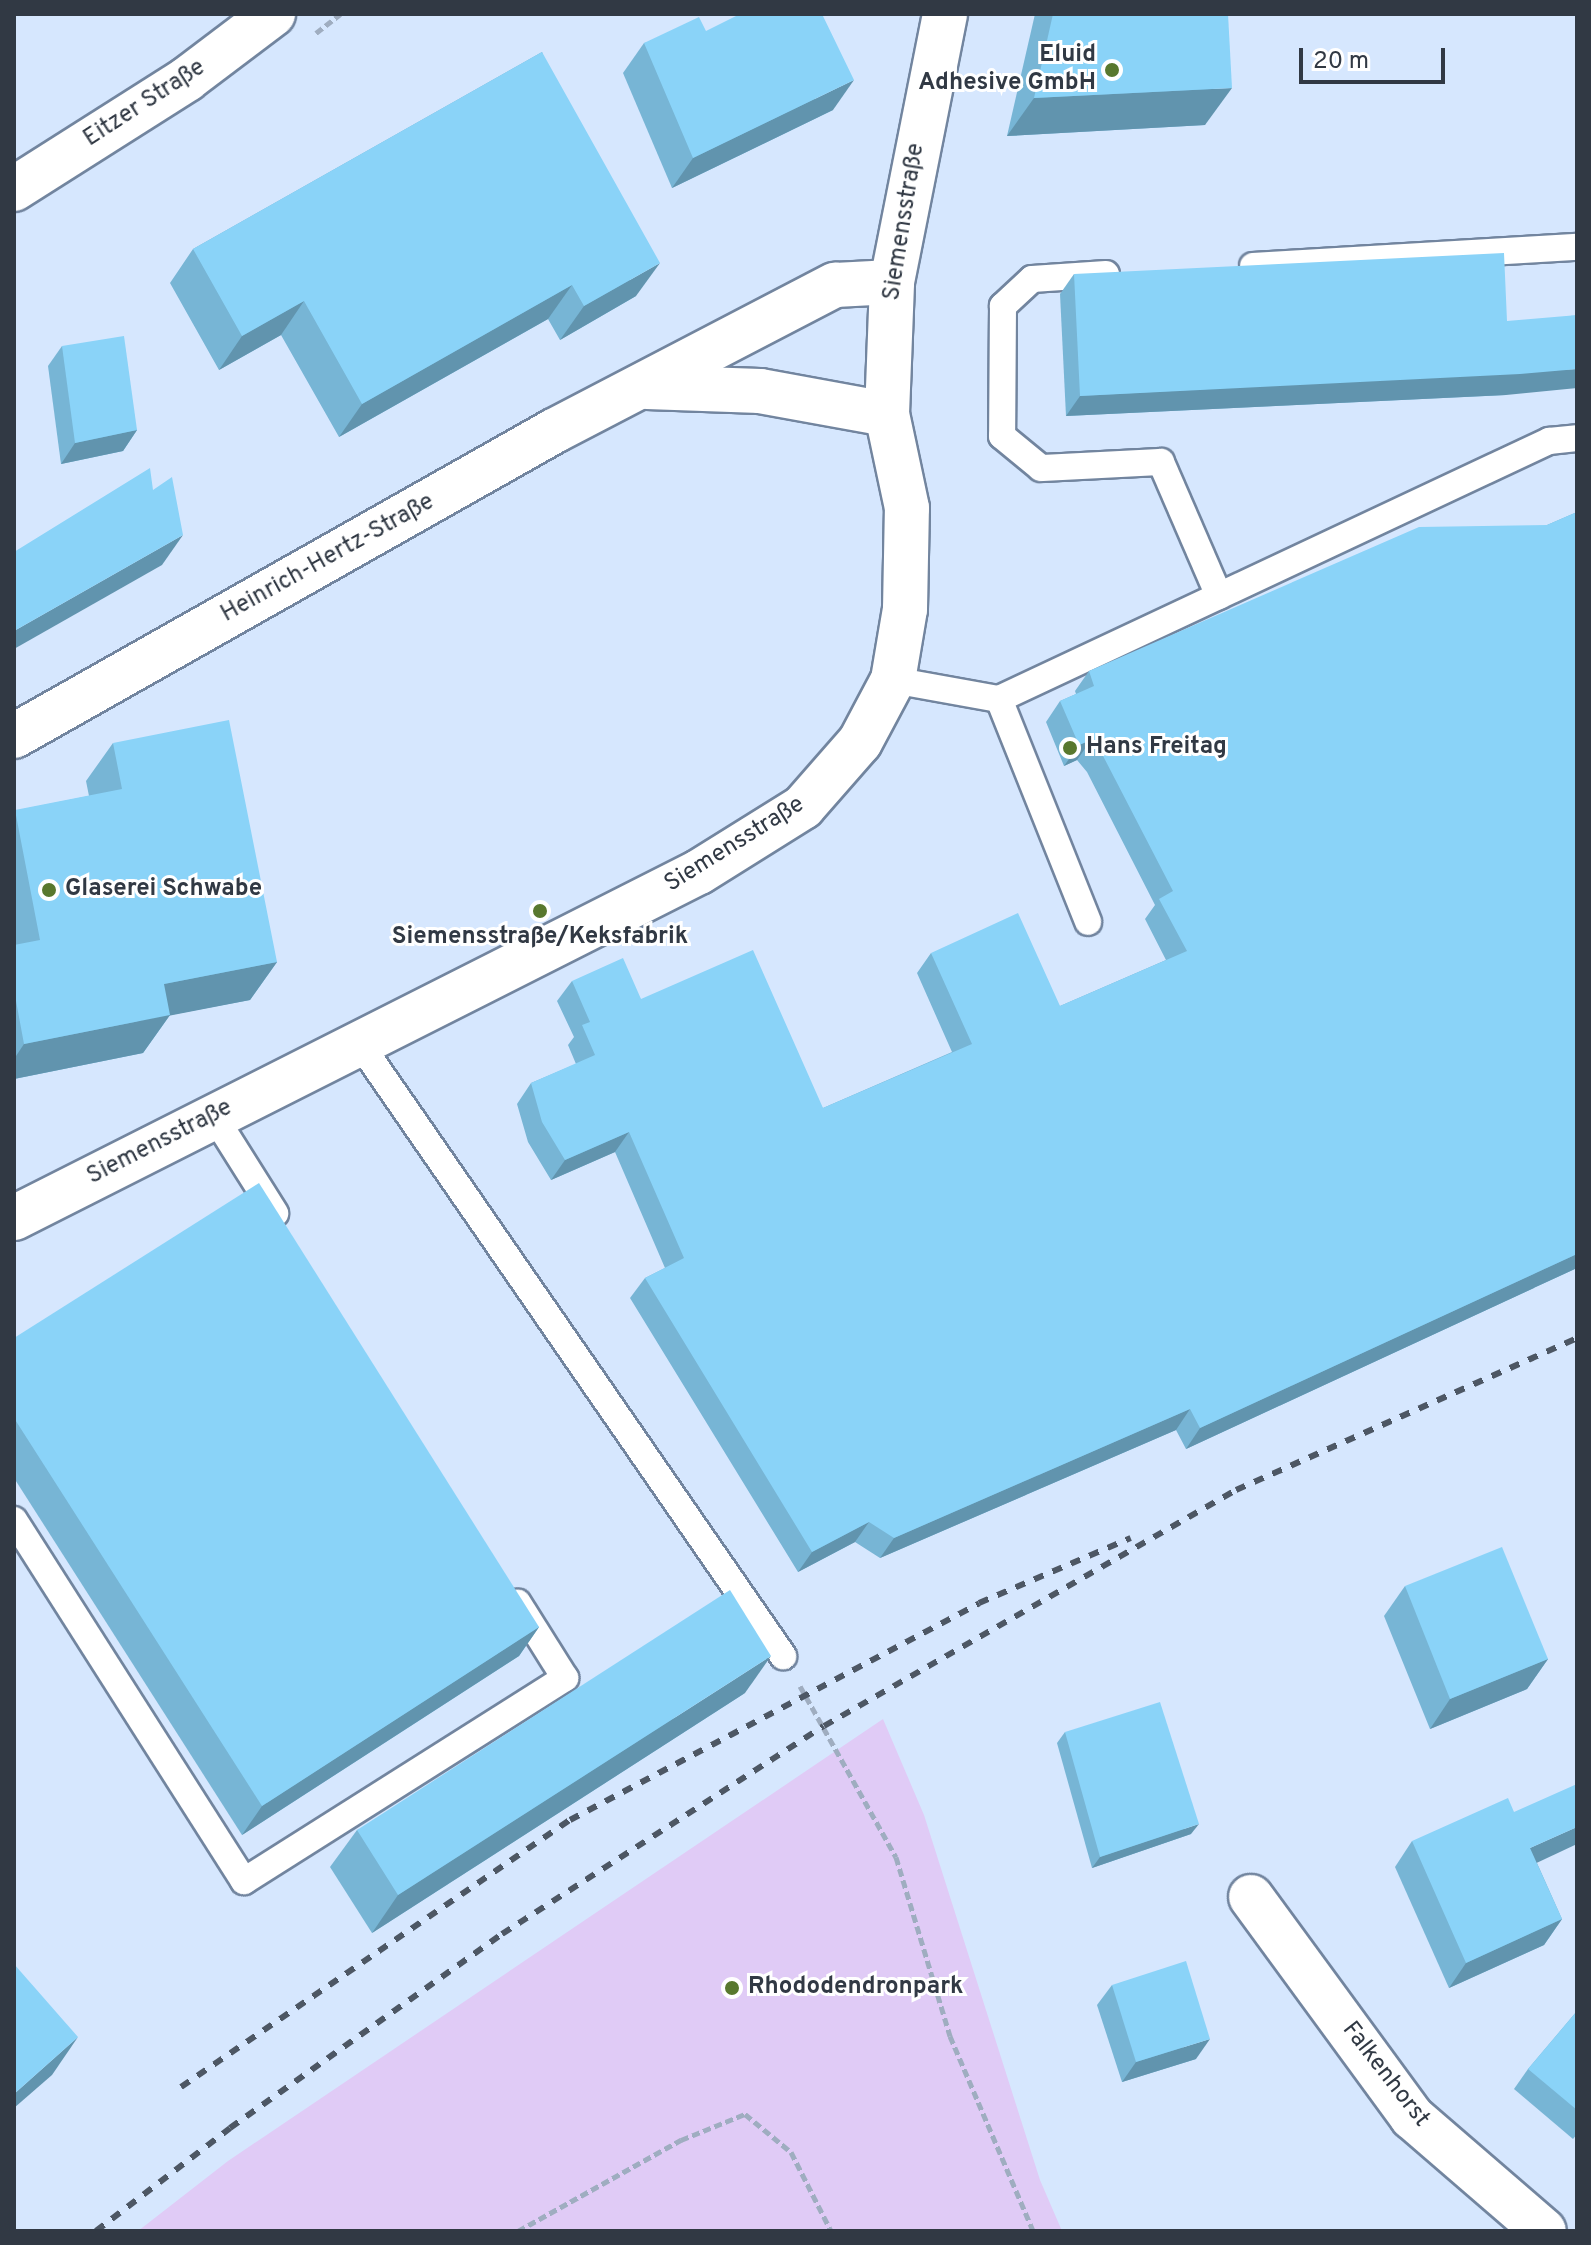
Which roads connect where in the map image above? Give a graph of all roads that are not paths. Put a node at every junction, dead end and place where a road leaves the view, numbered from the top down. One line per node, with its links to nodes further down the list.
1 (273, 14): 3 (street, Eitzer Straße)
2 (945, 14): 7 (street, Siemensstraße)
3 (14, 189)
4 (1577, 247): 5 (lane)
5 (1219, 268)
6 (1125, 273): 11 (lane)
7 (892, 282): 8 (street, Heinrich-Hertz-Straße); 9 (street, Siemensstraße)
8 (645, 387): 9 (street, Heinrich-Hertz-Straße); 14 (street, Heinrich-Hertz-Straße)
9 (887, 414): 12 (street, Siemensstraße)
10 (1577, 438): 11 (lane)
11 (1219, 596): 13 (lane)
12 (893, 680): 13 (lane); 16 (street, Siemensstraße)
13 (999, 699): 15 (lane)
14 (14, 736)
15 (1088, 922)
16 (358, 1041): 17 (street, Siemensstraße); 22 (lane)
17 (214, 1116): 18 (street, Siemensstraße); 19 (lane)
18 (14, 1218)
19 (289, 1236)
20 (14, 1520): 21 (lane)
21 (506, 1584)
22 (783, 1656)
23 (1251, 1897): 24 (street, Falkenhorst)
24 (1544, 2231)

